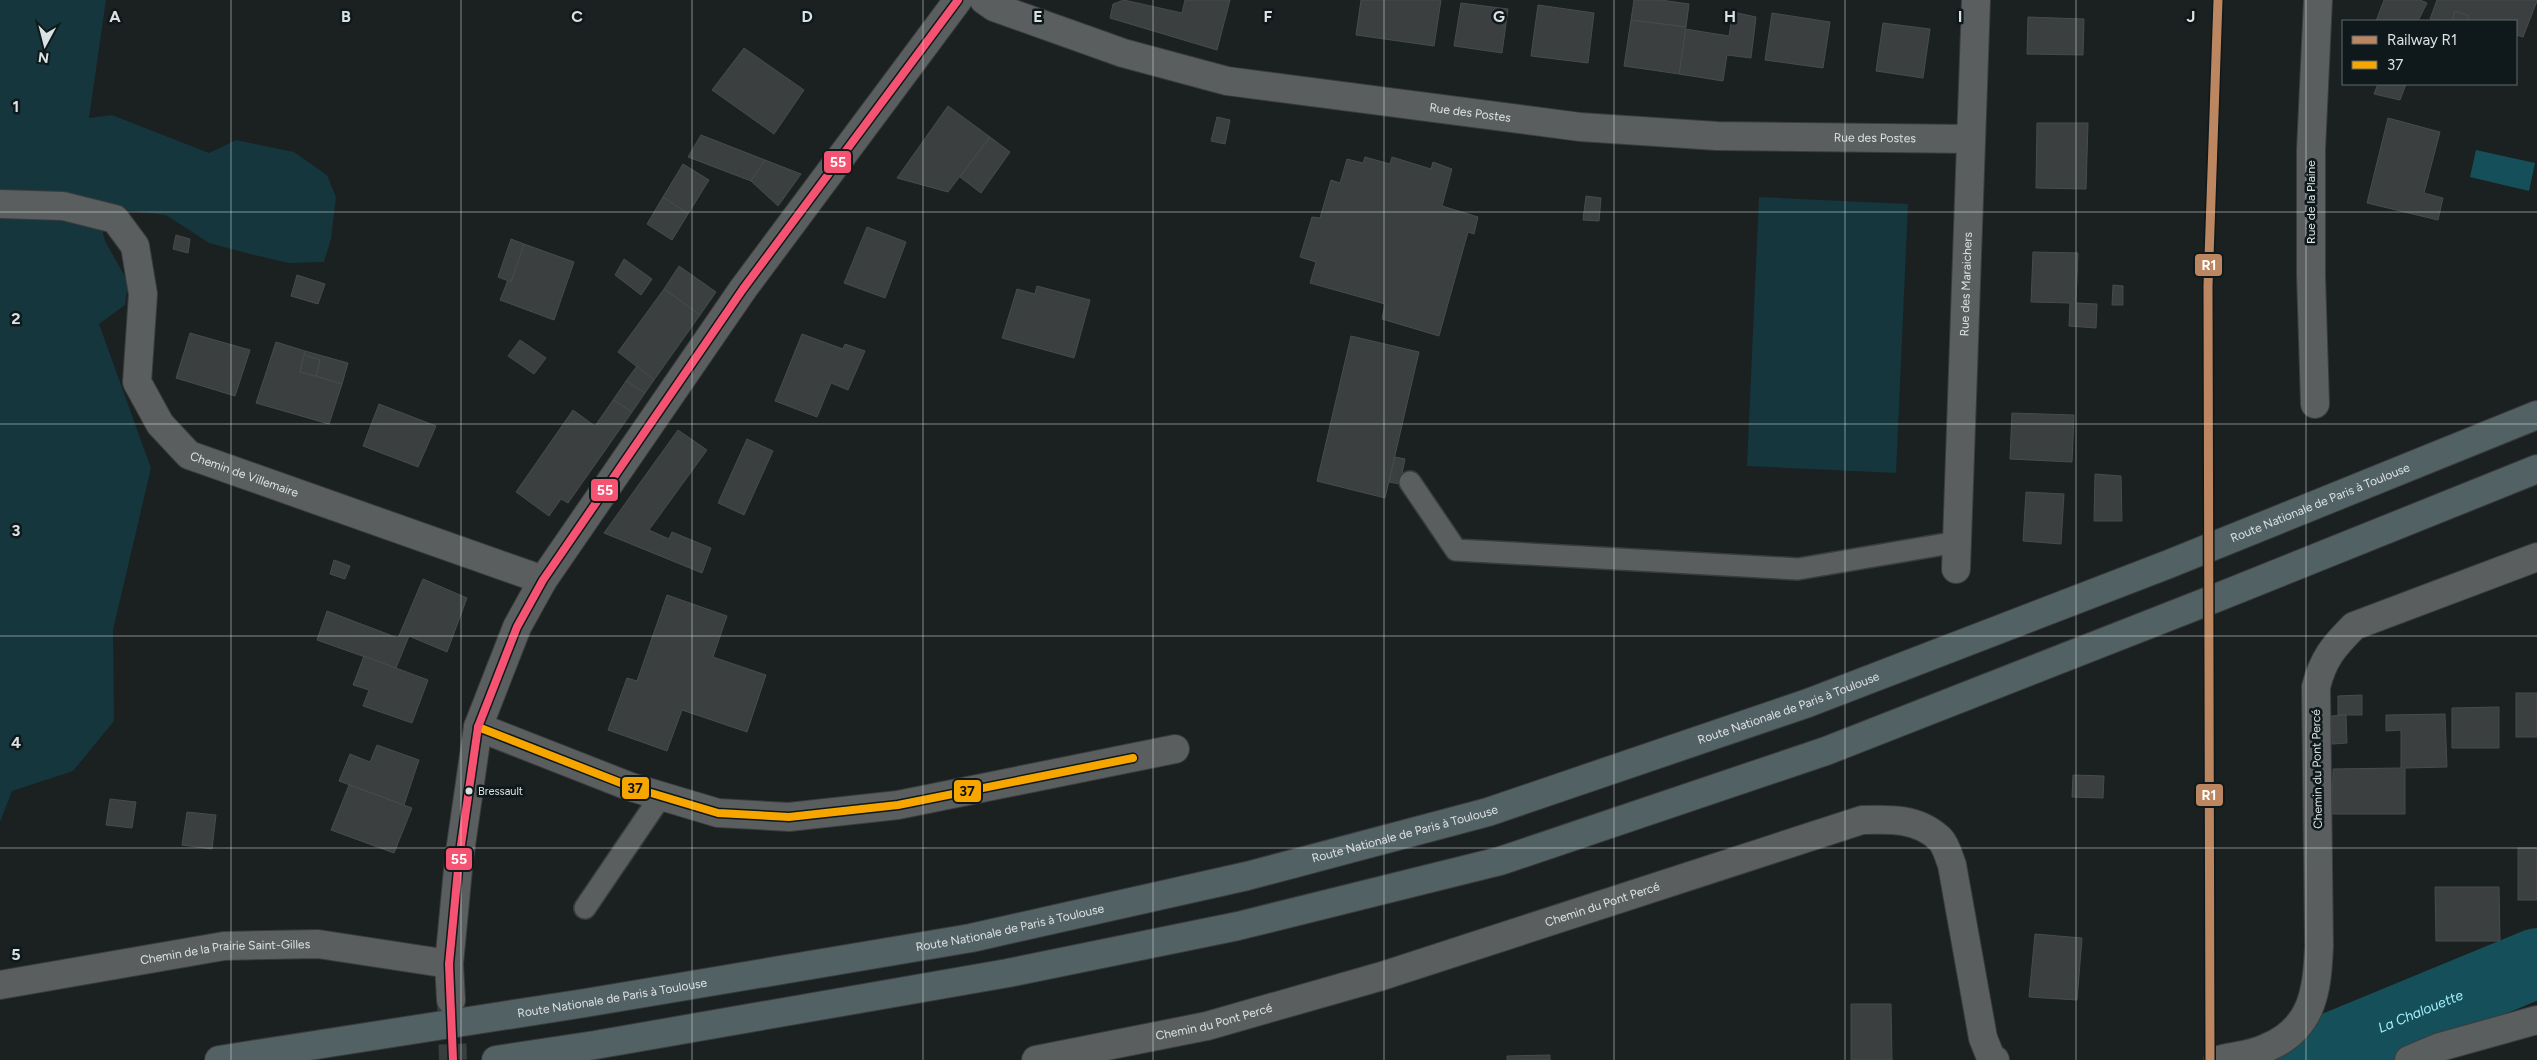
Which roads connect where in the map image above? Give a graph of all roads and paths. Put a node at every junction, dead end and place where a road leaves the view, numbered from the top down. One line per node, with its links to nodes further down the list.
1 (958, 0): 14 (street)
2 (984, 0): 5 (street, Rue des Postes)
3 (1976, 0): 5 (street, Rue des Maraichers)
4 (2318, 0): 7 (street, Rue de la Plaine)
5 (1971, 138): 11 (street, Rue des Maraichers)
6 (0, 204): 14 (street, Chemin de Villemaire)
7 (2316, 404)
8 (2537, 415): 23 (main road, Route Nationale de Paris à Toulouse)
9 (2537, 469): 24 (main road)
10 (1410, 482): 11 (lane)
11 (1957, 542): 13 (street, Rue des Maraichers)
12 (2537, 557): 27 (street, Chemin du Pont Percé)
13 (1956, 569)
14 (543, 580): 15 (street)
15 (478, 727): 17 (street); 19 (street)
16 (1174, 749): 17 (street)
17 (661, 796): 18 (lane)
18 (585, 908)
19 (450, 964): 20 (street, Chemin de la Prairie Saint-Gilles); 21 (street)
20 (0, 985)
21 (451, 1000)
22 (2537, 1020): 28 (street)
23 (218, 1060)
24 (496, 1060)
25 (1036, 1060): 26 (street, Chemin du Pont Percé)
26 (1995, 1060)
27 (2218, 1060)
28 (2409, 1060)

